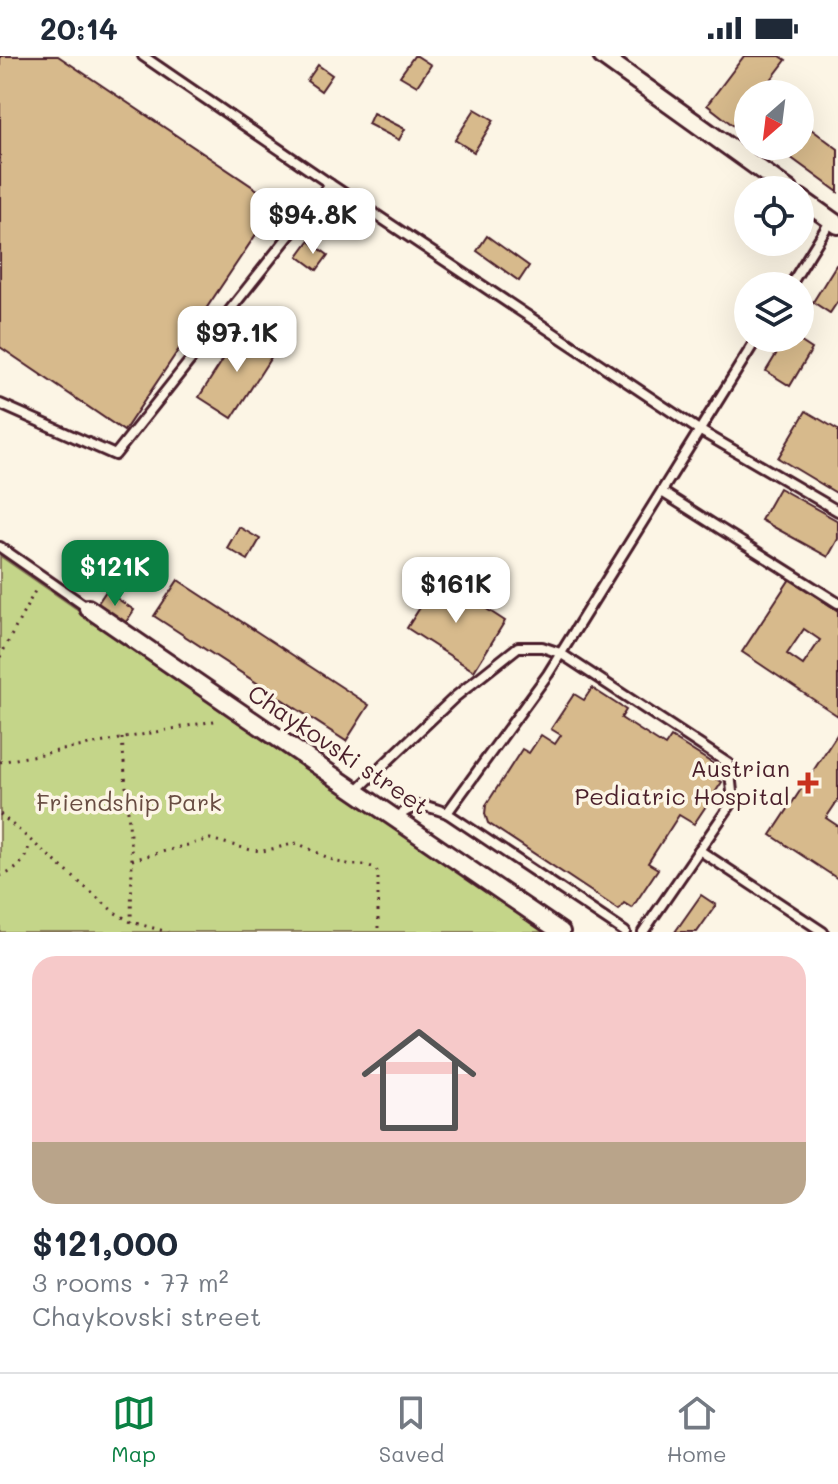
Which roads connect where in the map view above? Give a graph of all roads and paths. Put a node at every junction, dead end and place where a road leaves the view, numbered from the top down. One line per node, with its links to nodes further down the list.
1 (143, 56): 4 (lane)
2 (602, 56): 3 (street)
3 (769, 176)
4 (330, 184): 9 (lane); 10 (lane)
5 (814, 208): 6 (street)
6 (835, 222): 7 (lane)
7 (800, 272)
8 (748, 352): 10 (lane)
9 (0, 404)
10 (699, 430): 11 (lane); 12 (lane)
11 (662, 492): 15 (lane); 17 (lane)
12 (838, 511)
13 (0, 547): 14 (lane)
14 (43, 576): 16 (lane); 18 (path)
15 (838, 603)
16 (88, 608): 22 (street, Chaykovski street)
17 (560, 653): 22 (lane); 23 (lane); 27 (lane)
18 (0, 657)
19 (220, 720): 20 (path)
20 (122, 738): 21 (path); 28 (path)
21 (0, 762)
22 (355, 791): 25 (street, Chaykovski street)
23 (447, 813): 25 (lane); 34 (lane)
24 (0, 814): 26 (path)
25 (395, 818): 33 (street, Chaykovski street)
26 (31, 841): 29 (path); 30 (path)
27 (699, 850): 35 (lane); 36 (lane)
28 (132, 860): 30 (path); 32 (path)
29 (0, 876)
30 (131, 922): 31 (path)
31 (168, 932)
32 (378, 932)
33 (561, 932)
34 (625, 932)
35 (643, 932)
36 (823, 932)

